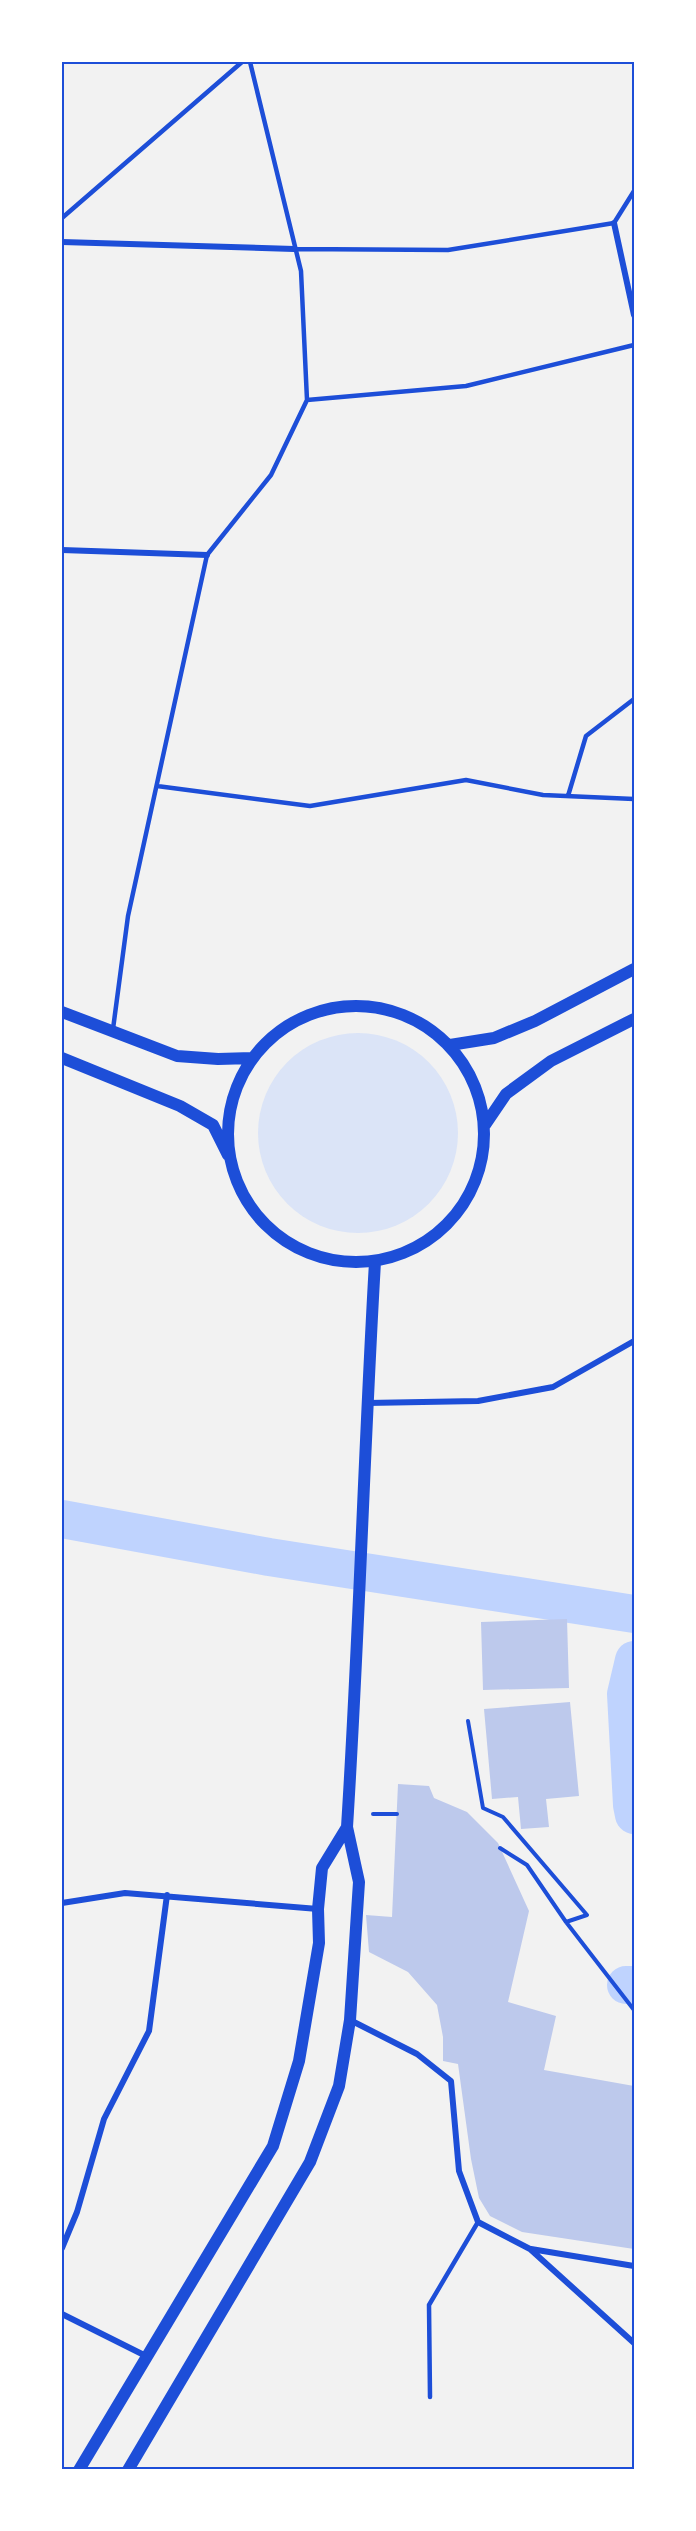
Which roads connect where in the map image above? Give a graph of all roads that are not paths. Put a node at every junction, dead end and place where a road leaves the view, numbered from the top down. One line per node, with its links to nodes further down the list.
1 (242, 62): 4 (lane)
2 (250, 62): 7 (lane)
3 (634, 191): 5 (lane)
4 (62, 218)
5 (614, 223): 7 (lane); 8 (street)
6 (62, 242): 7 (street)
7 (294, 249): 10 (lane)
8 (634, 315)
9 (634, 345): 10 (lane)
10 (307, 400): 12 (lane)
11 (62, 550): 12 (street)
12 (207, 555): 14 (lane)
13 (634, 699): 15 (lane)
14 (157, 786): 15 (lane); 20 (lane)
15 (568, 796): 16 (lane)
16 (634, 799)
17 (634, 969): 21 (main road)
18 (62, 1012): 20 (main road)
19 (634, 1019): 24 (main road)
20 (112, 1031): 23 (main road)
21 (450, 1045): 23 (main road); 24 (main road)
22 (62, 1058): 25 (main road)
23 (252, 1058): 25 (main road)
24 (485, 1125): 26 (main road)
25 (231, 1161): 26 (main road)
26 (375, 1262): 28 (main road)
27 (634, 1341): 28 (street)
28 (367, 1403): 29 (main road)
29 (347, 1827): 32 (main road); 33 (main road)
30 (166, 1895): 31 (street); 32 (street); 35 (street)
31 (62, 1903)
32 (318, 1909): 40 (main road)
33 (350, 2020): 34 (street); 43 (main road)
34 (478, 2222): 36 (street); 41 (lane)
35 (62, 2248)
36 (530, 2249): 37 (street); 39 (street)
37 (634, 2266)
38 (62, 2314): 40 (street)
39 (634, 2343)
40 (146, 2356): 42 (main road)
41 (430, 2397)
42 (80, 2469)
43 (128, 2469)

